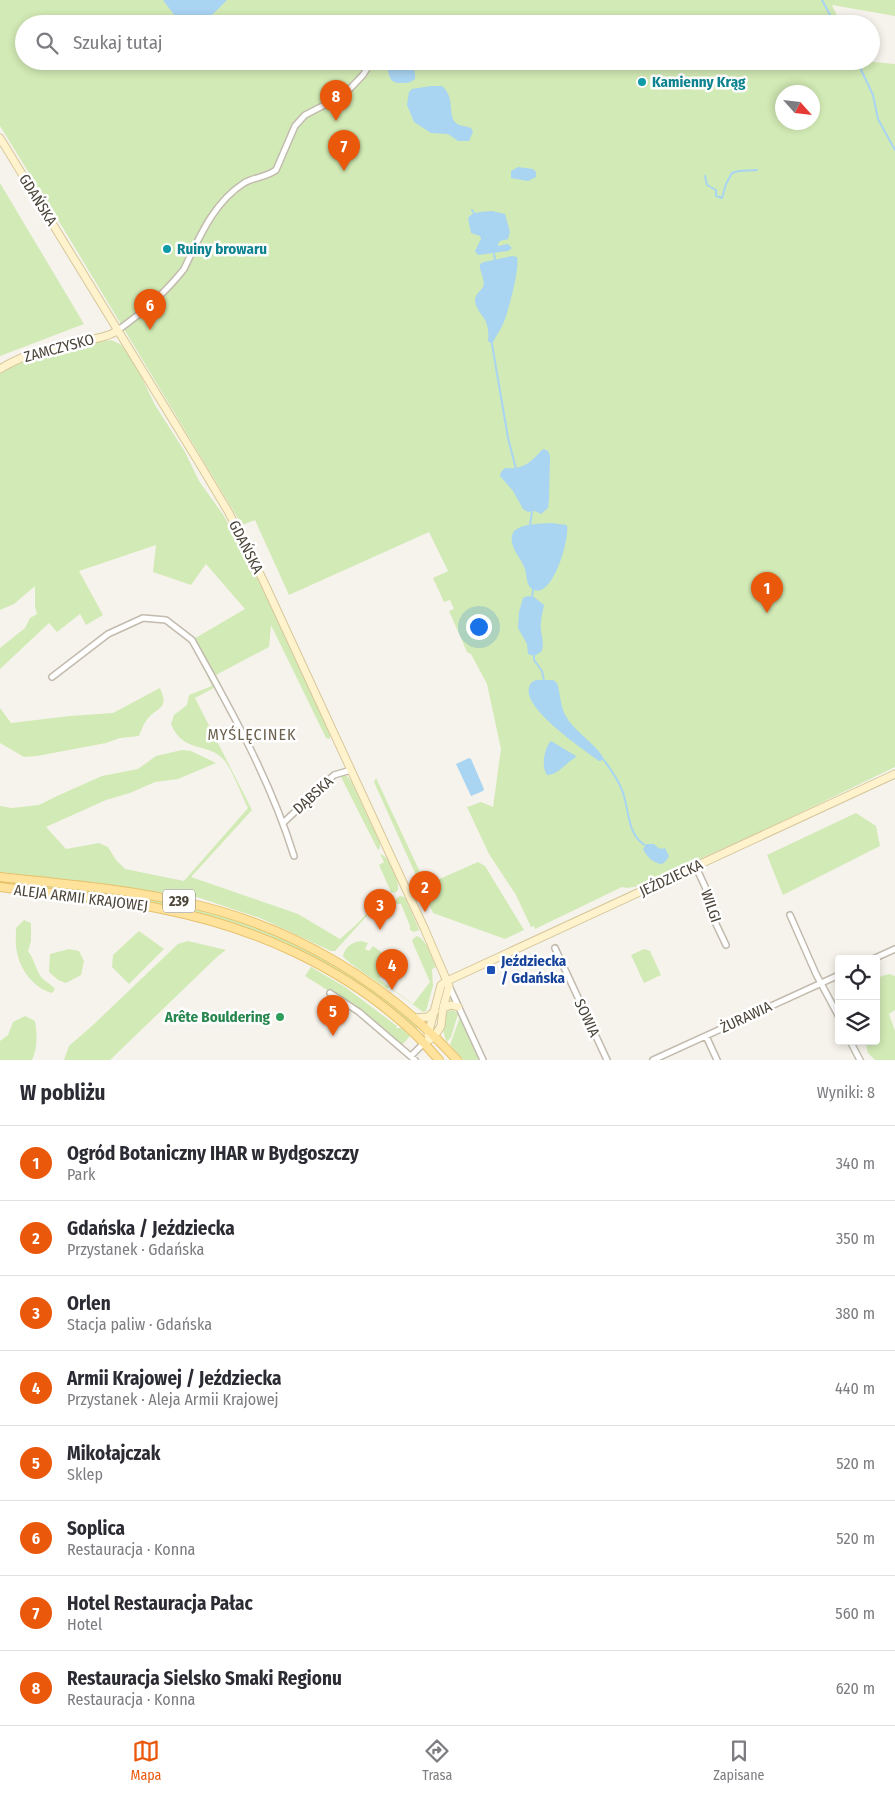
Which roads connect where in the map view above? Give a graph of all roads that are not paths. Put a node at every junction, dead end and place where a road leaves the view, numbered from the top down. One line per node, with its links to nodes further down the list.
1 (366, 70): 3 (street)
2 (0, 138): 3 (main road, GDAŃSKA)
3 (118, 330): 4 (main road, ZAMCZYSKO); 6 (main road, GDAŃSKA)
4 (0, 369)
5 (52, 677): 8 (street)
6 (351, 770): 8 (street, DĄBSKA); 19 (main road, GDAŃSKA)
7 (895, 774): 10 (main road, JEŹDZIECKA)
8 (283, 823): 9 (street, DĄBSKA)
9 (294, 856)
10 (696, 866): 14 (street, WILGI); 19 (main road, JEŹDZIECKA)
11 (0, 877): 26 (main road, ALEJA ARMII KRAJOWEJ / 239)
12 (0, 887): 29 (main road, ALEJA ARMII KRAJOWEJ / 239)
13 (790, 915): 20 (street)
14 (726, 945)
15 (555, 948): 35 (street, SOWIA)
16 (895, 948): 17 (street)
17 (880, 956)
18 (835, 977): 20 (street, ŻURAWIA)
19 (448, 983): 22 (street, GDAŃSKA); 23 (main road); 24 (main road)
20 (822, 983): 25 (street); 28 (street, ŻURAWIA)
21 (330, 993): 31 (street)
22 (458, 1007): 23 (main road); 34 (street, GDAŃSKA)
23 (443, 1008): 27 (main road)
24 (435, 1010): 26 (main road); 27 (main road)
25 (835, 1010)
26 (414, 1018): 27 (main road, ALEJA ARMII KRAJOWEJ / 239)
27 (431, 1034): 29 (main road); 33 (main road, ALEJA ARMII KRAJOWEJ / 239)
28 (706, 1036): 36 (street, ŻURAWIA); 37 (street)
29 (424, 1043): 31 (street); 32 (main road, ALEJA ARMII KRAJOWEJ / 239)
30 (852, 1045): 38 (street)
31 (413, 1058)
32 (439, 1060)
33 (457, 1060)
34 (483, 1060)
35 (607, 1060)
36 (652, 1060)
37 (717, 1060)
38 (860, 1060)

